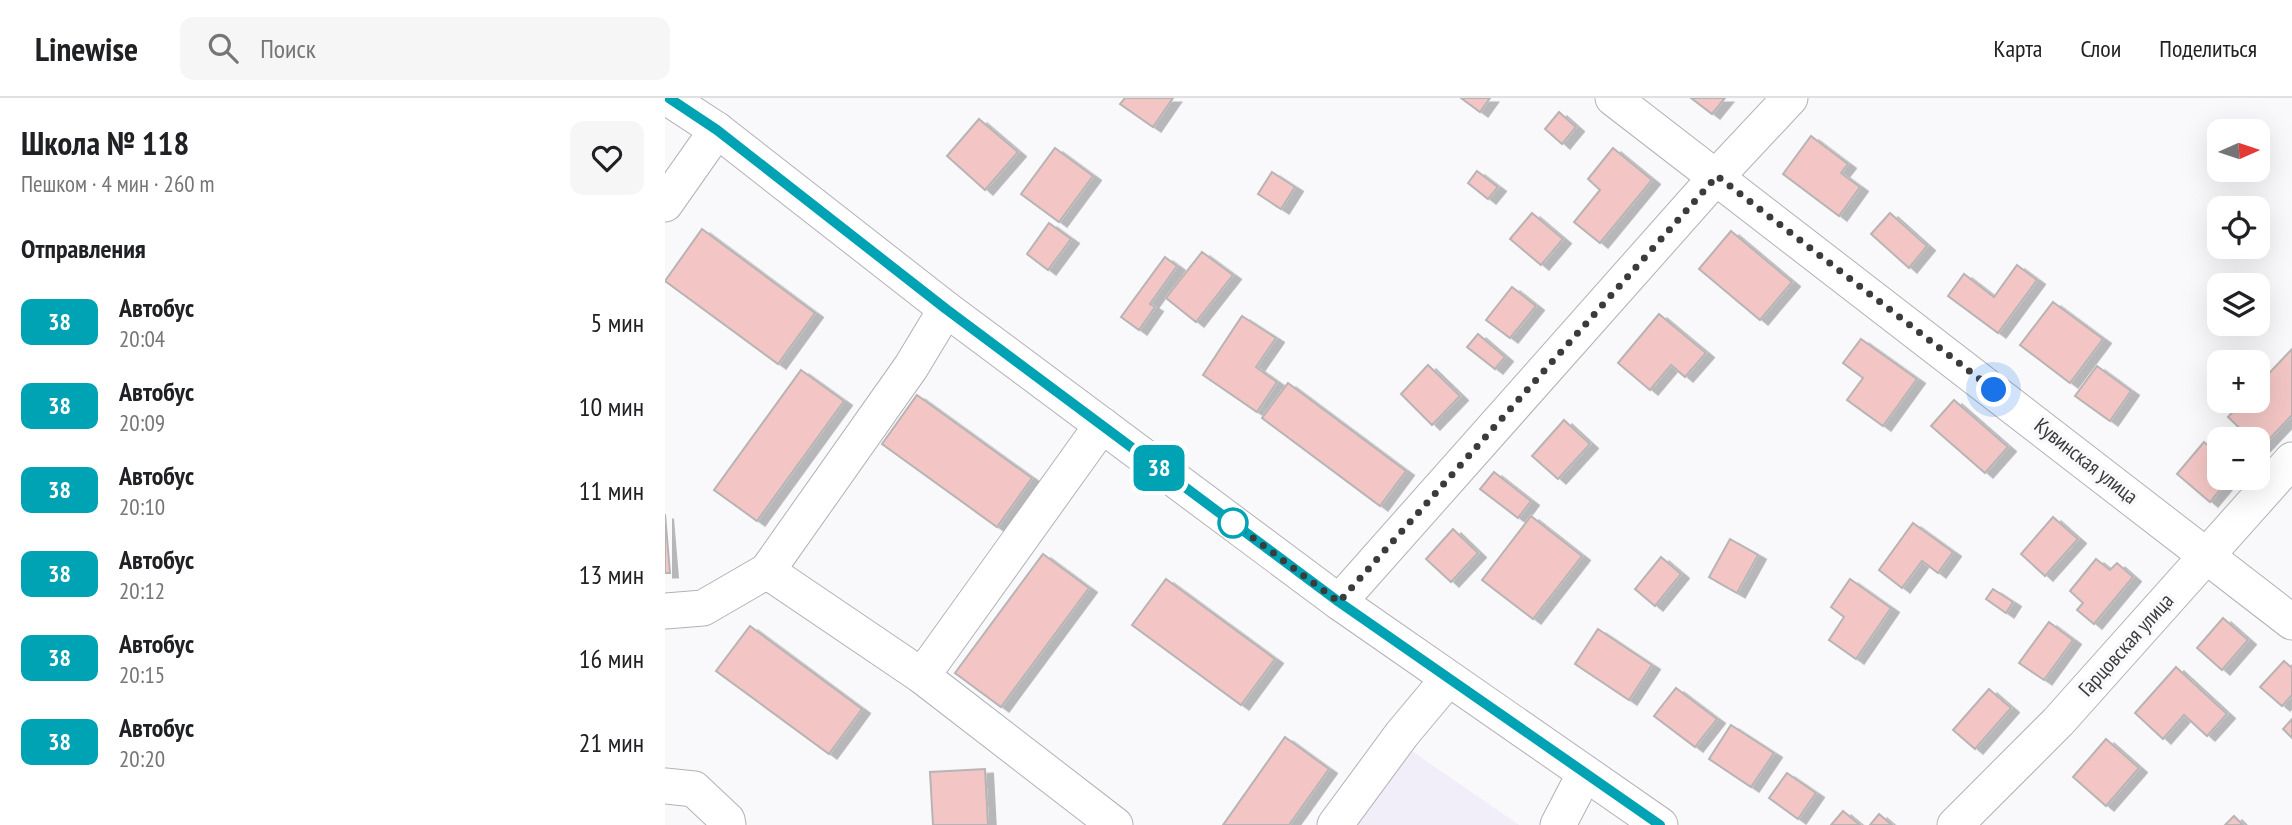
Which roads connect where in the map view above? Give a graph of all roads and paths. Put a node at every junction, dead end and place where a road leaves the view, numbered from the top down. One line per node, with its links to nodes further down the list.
1 (1613, 98): 5 (street, Кувинская улица)
2 (1790, 98): 5 (street)
3 (678, 101): 4 (street)
4 (717, 130): 6 (street); 7 (street)
5 (1717, 176): 10 (street, Кувинская улица); 12 (street)
6 (665, 204)
7 (946, 309): 8 (street); 11 (street)
8 (1102, 425): 12 (street); 15 (street)
9 (2292, 460): 10 (street, Гарцовская улица)
10 (2207, 554): 14 (street, Кувинская улица); 24 (street, Гарцовская улица)
11 (767, 571): 13 (street); 15 (street)
12 (1339, 602): 16 (street)
13 (665, 611)
14 (2292, 622)
15 (922, 676): 20 (street)
16 (1448, 680): 17 (street); 21 (street)
17 (1585, 773): 22 (street); 23 (street)
18 (665, 786): 19 (street)
19 (728, 825)
20 (1115, 825)
21 (1335, 825)
22 (1558, 825)
23 (1660, 825)
24 (1955, 825)

